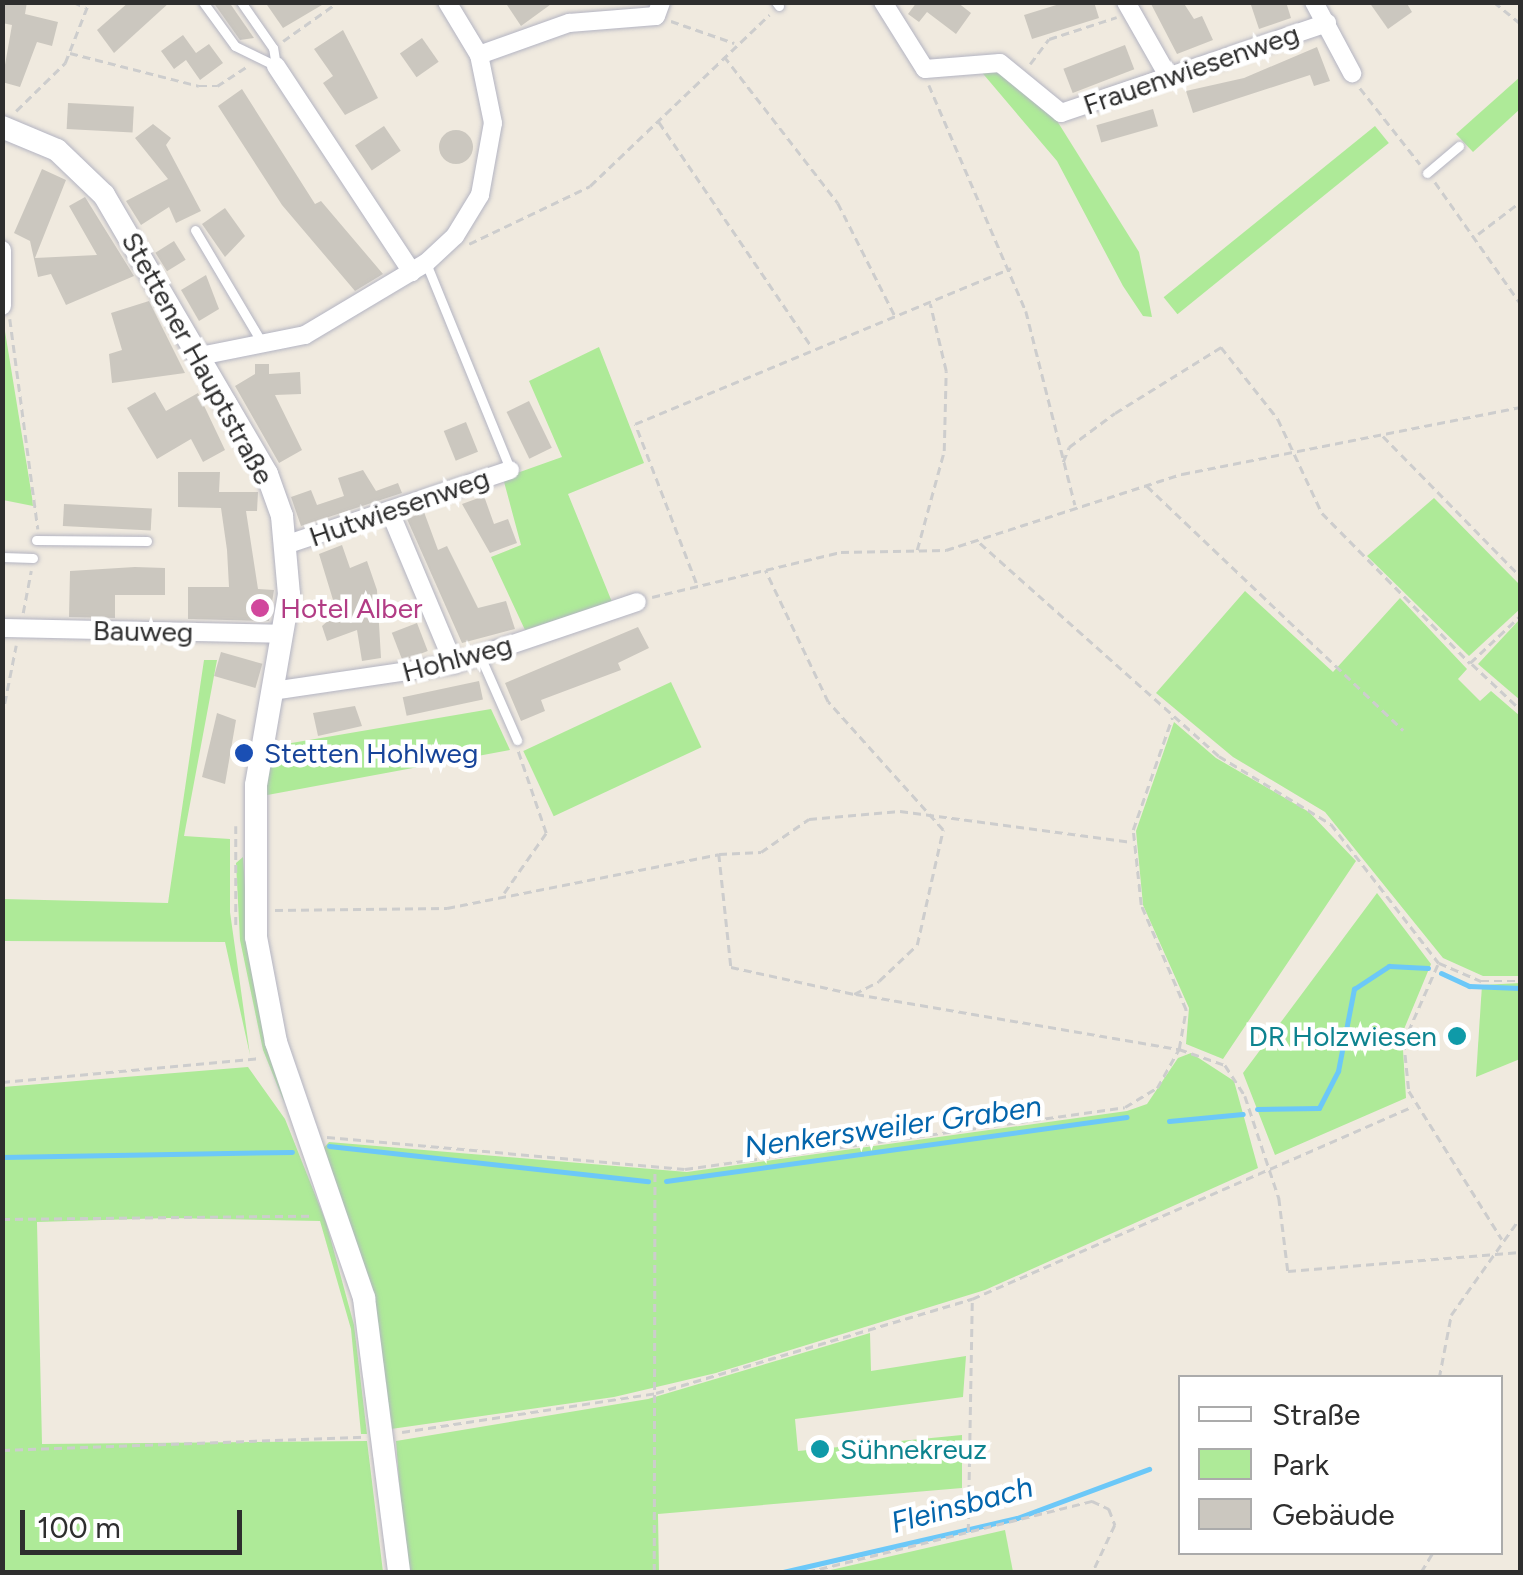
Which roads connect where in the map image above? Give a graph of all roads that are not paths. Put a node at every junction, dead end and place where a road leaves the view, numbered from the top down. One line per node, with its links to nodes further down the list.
1 (203, 2): 10 (lane)
2 (241, 2): 10 (lane)
3 (447, 2): 9 (street)
4 (882, 2): 12 (street, Frauenwiesenweg)
5 (1314, 2): 8 (street)
6 (1129, 8): 12 (street)
7 (658, 9): 9 (street)
8 (1327, 23): 11 (street); 12 (street, Frauenwiesenweg)
9 (479, 55): 18 (street)
10 (275, 57): 18 (street)
11 (1352, 73)
12 (1168, 76)
13 (3, 128): 21 (street, Stettener Hauptstraße)
14 (1459, 146): 15 (lane)
15 (1427, 173)
16 (194, 230): 20 (lane)
17 (2, 250): 19 (street)
18 (419, 268): 20 (street); 22 (lane)
19 (5, 304)
20 (263, 346): 21 (street)
21 (200, 356): 26 (street, Stettener Hauptstraße)
22 (510, 470): 23 (street, Hutwiesenweg)
23 (390, 512): 26 (street, Hutwiesenweg); 33 (street)
24 (36, 540): 25 (lane)
25 (148, 540)
26 (288, 544): 31 (street, Stettener Hauptstraße)
27 (2, 557): 28 (lane)
28 (33, 558)
29 (637, 602): 32 (street, Hohlweg)
30 (11, 628): 31 (street, Bauweg)
31 (283, 634): 34 (street, Stettener Hauptstraße)
32 (480, 656): 33 (street, Hohlweg); 35 (lane)
33 (454, 664): 34 (street, Hohlweg)
34 (272, 691): 36 (street, Stettener Hauptstraße)
35 (517, 740)
36 (399, 1572)

